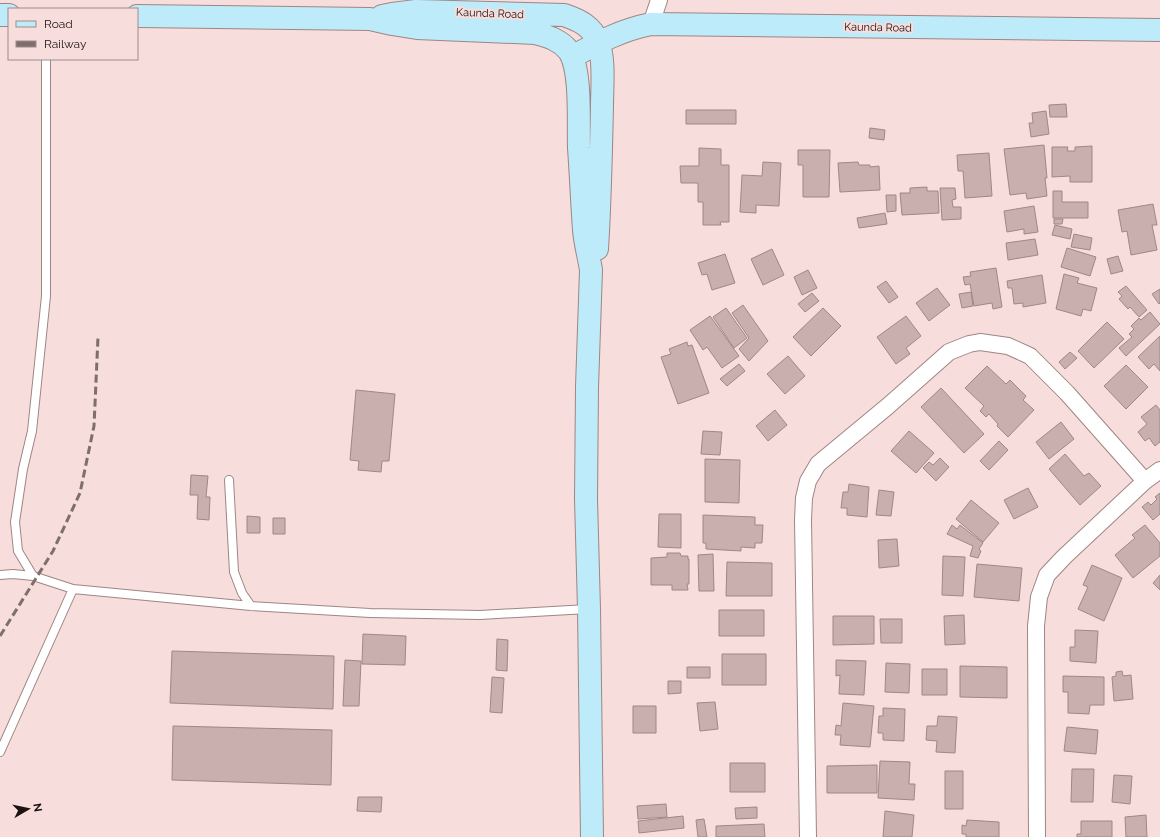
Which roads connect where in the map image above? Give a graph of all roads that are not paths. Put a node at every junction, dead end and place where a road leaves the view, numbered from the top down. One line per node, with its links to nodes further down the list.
1 (659, 0): 4 (street)
2 (138, 16): 3 (main road, Kaunda Road)
3 (370, 19): 6 (main road, Kaunda Road); 7 (main road, Kaunda Road)
4 (652, 24): 5 (main road, Kaunda Road); 6 (main road, Kaunda Road)
5 (1160, 30)
6 (598, 42): 7 (main road, Kaunda Road); 9 (main road, Kaunda Road)
7 (572, 57): 9 (main road, Kaunda Road)
8 (46, 60): 14 (lane)
9 (591, 270): 17 (main road)
10 (1160, 470): 12 (street)
11 (229, 480): 16 (lane)
12 (1145, 482): 20 (street); 21 (street)
13 (0, 575): 14 (lane)
14 (33, 576): 15 (lane)
15 (73, 589): 16 (lane); 18 (lane)
16 (251, 606): 17 (lane)
17 (589, 609): 19 (main road)
18 (0, 752)
19 (592, 837)
20 (808, 837)
21 (1037, 837)

